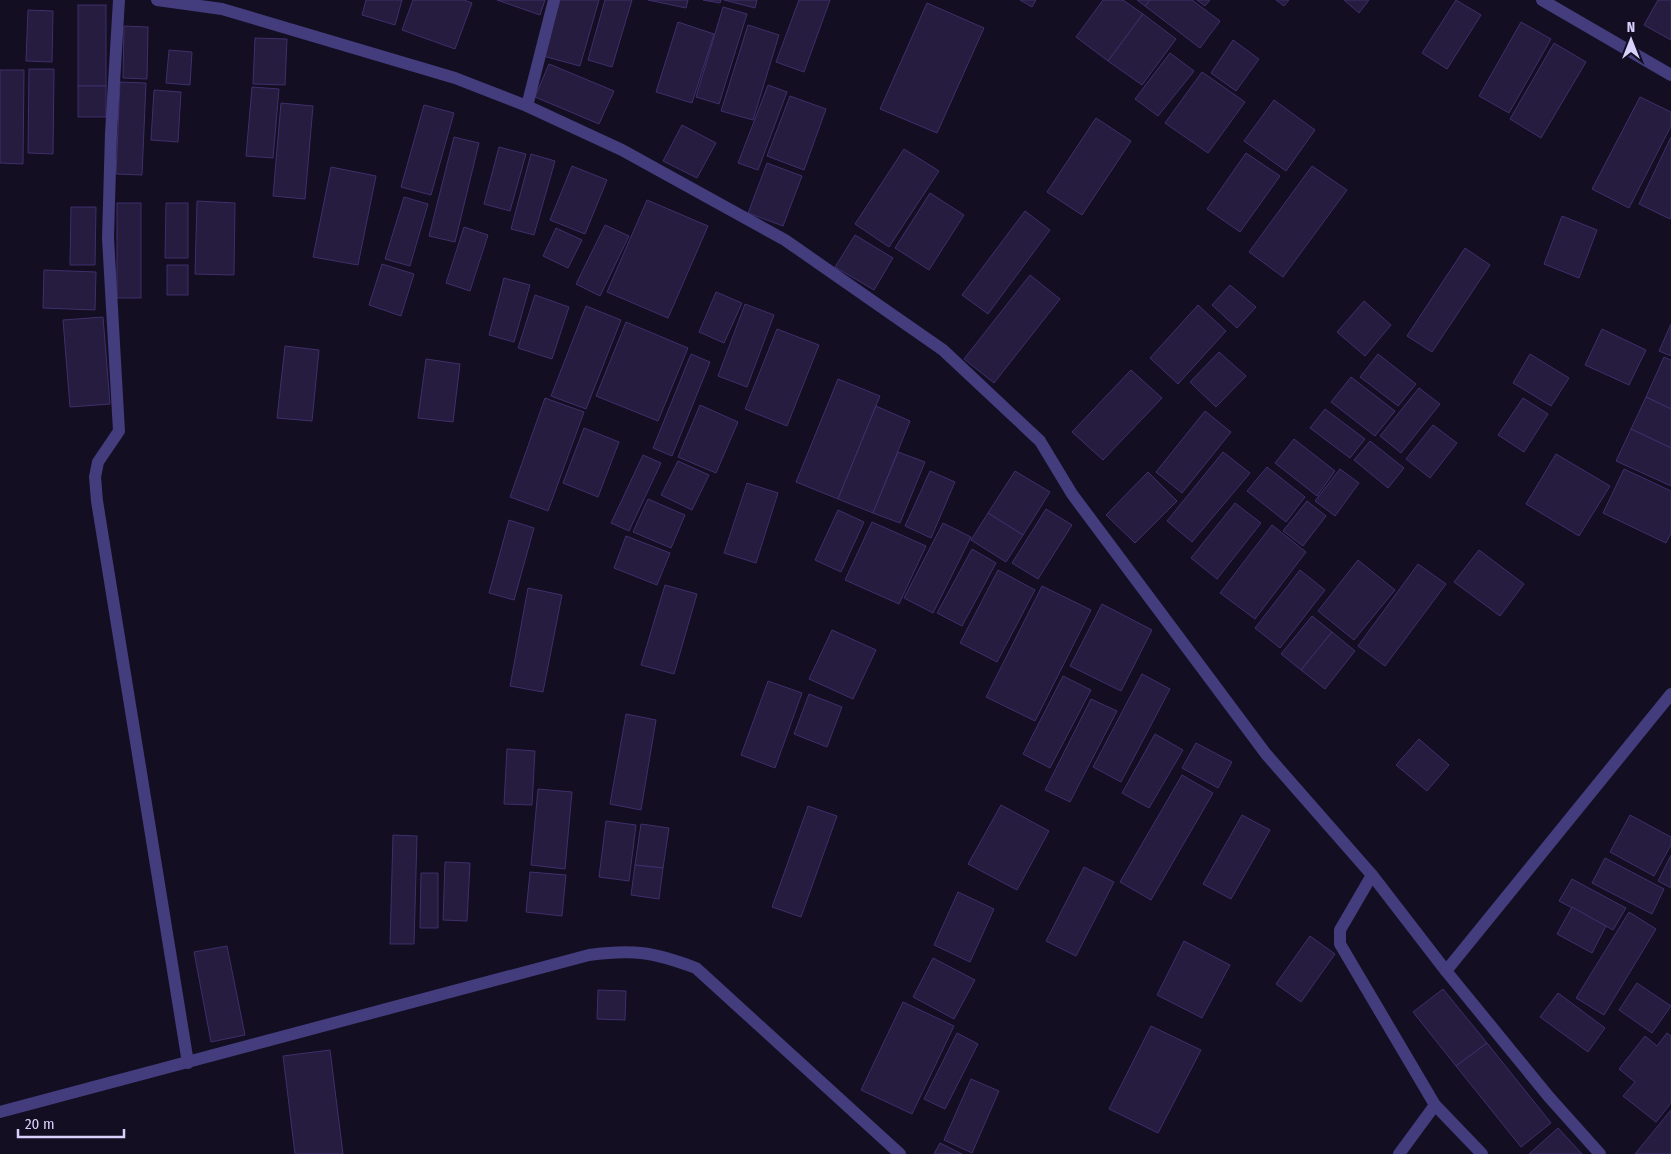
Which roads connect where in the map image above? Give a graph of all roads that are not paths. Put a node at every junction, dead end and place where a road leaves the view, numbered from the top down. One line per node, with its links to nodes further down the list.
1 (119, 0): 10 (street)
2 (157, 0): 6 (street)
3 (554, 0): 6 (street)
4 (1542, 0): 5 (street)
5 (1671, 75)
6 (527, 106): 8 (street)
7 (1671, 694): 9 (street)
8 (1372, 875): 9 (street); 11 (street)
9 (1446, 970): 16 (street)
10 (188, 1063): 12 (street); 13 (street)
11 (1435, 1105): 14 (street); 15 (street)
12 (0, 1112)
13 (900, 1154)
14 (1399, 1154)
15 (1482, 1154)
16 (1600, 1154)

